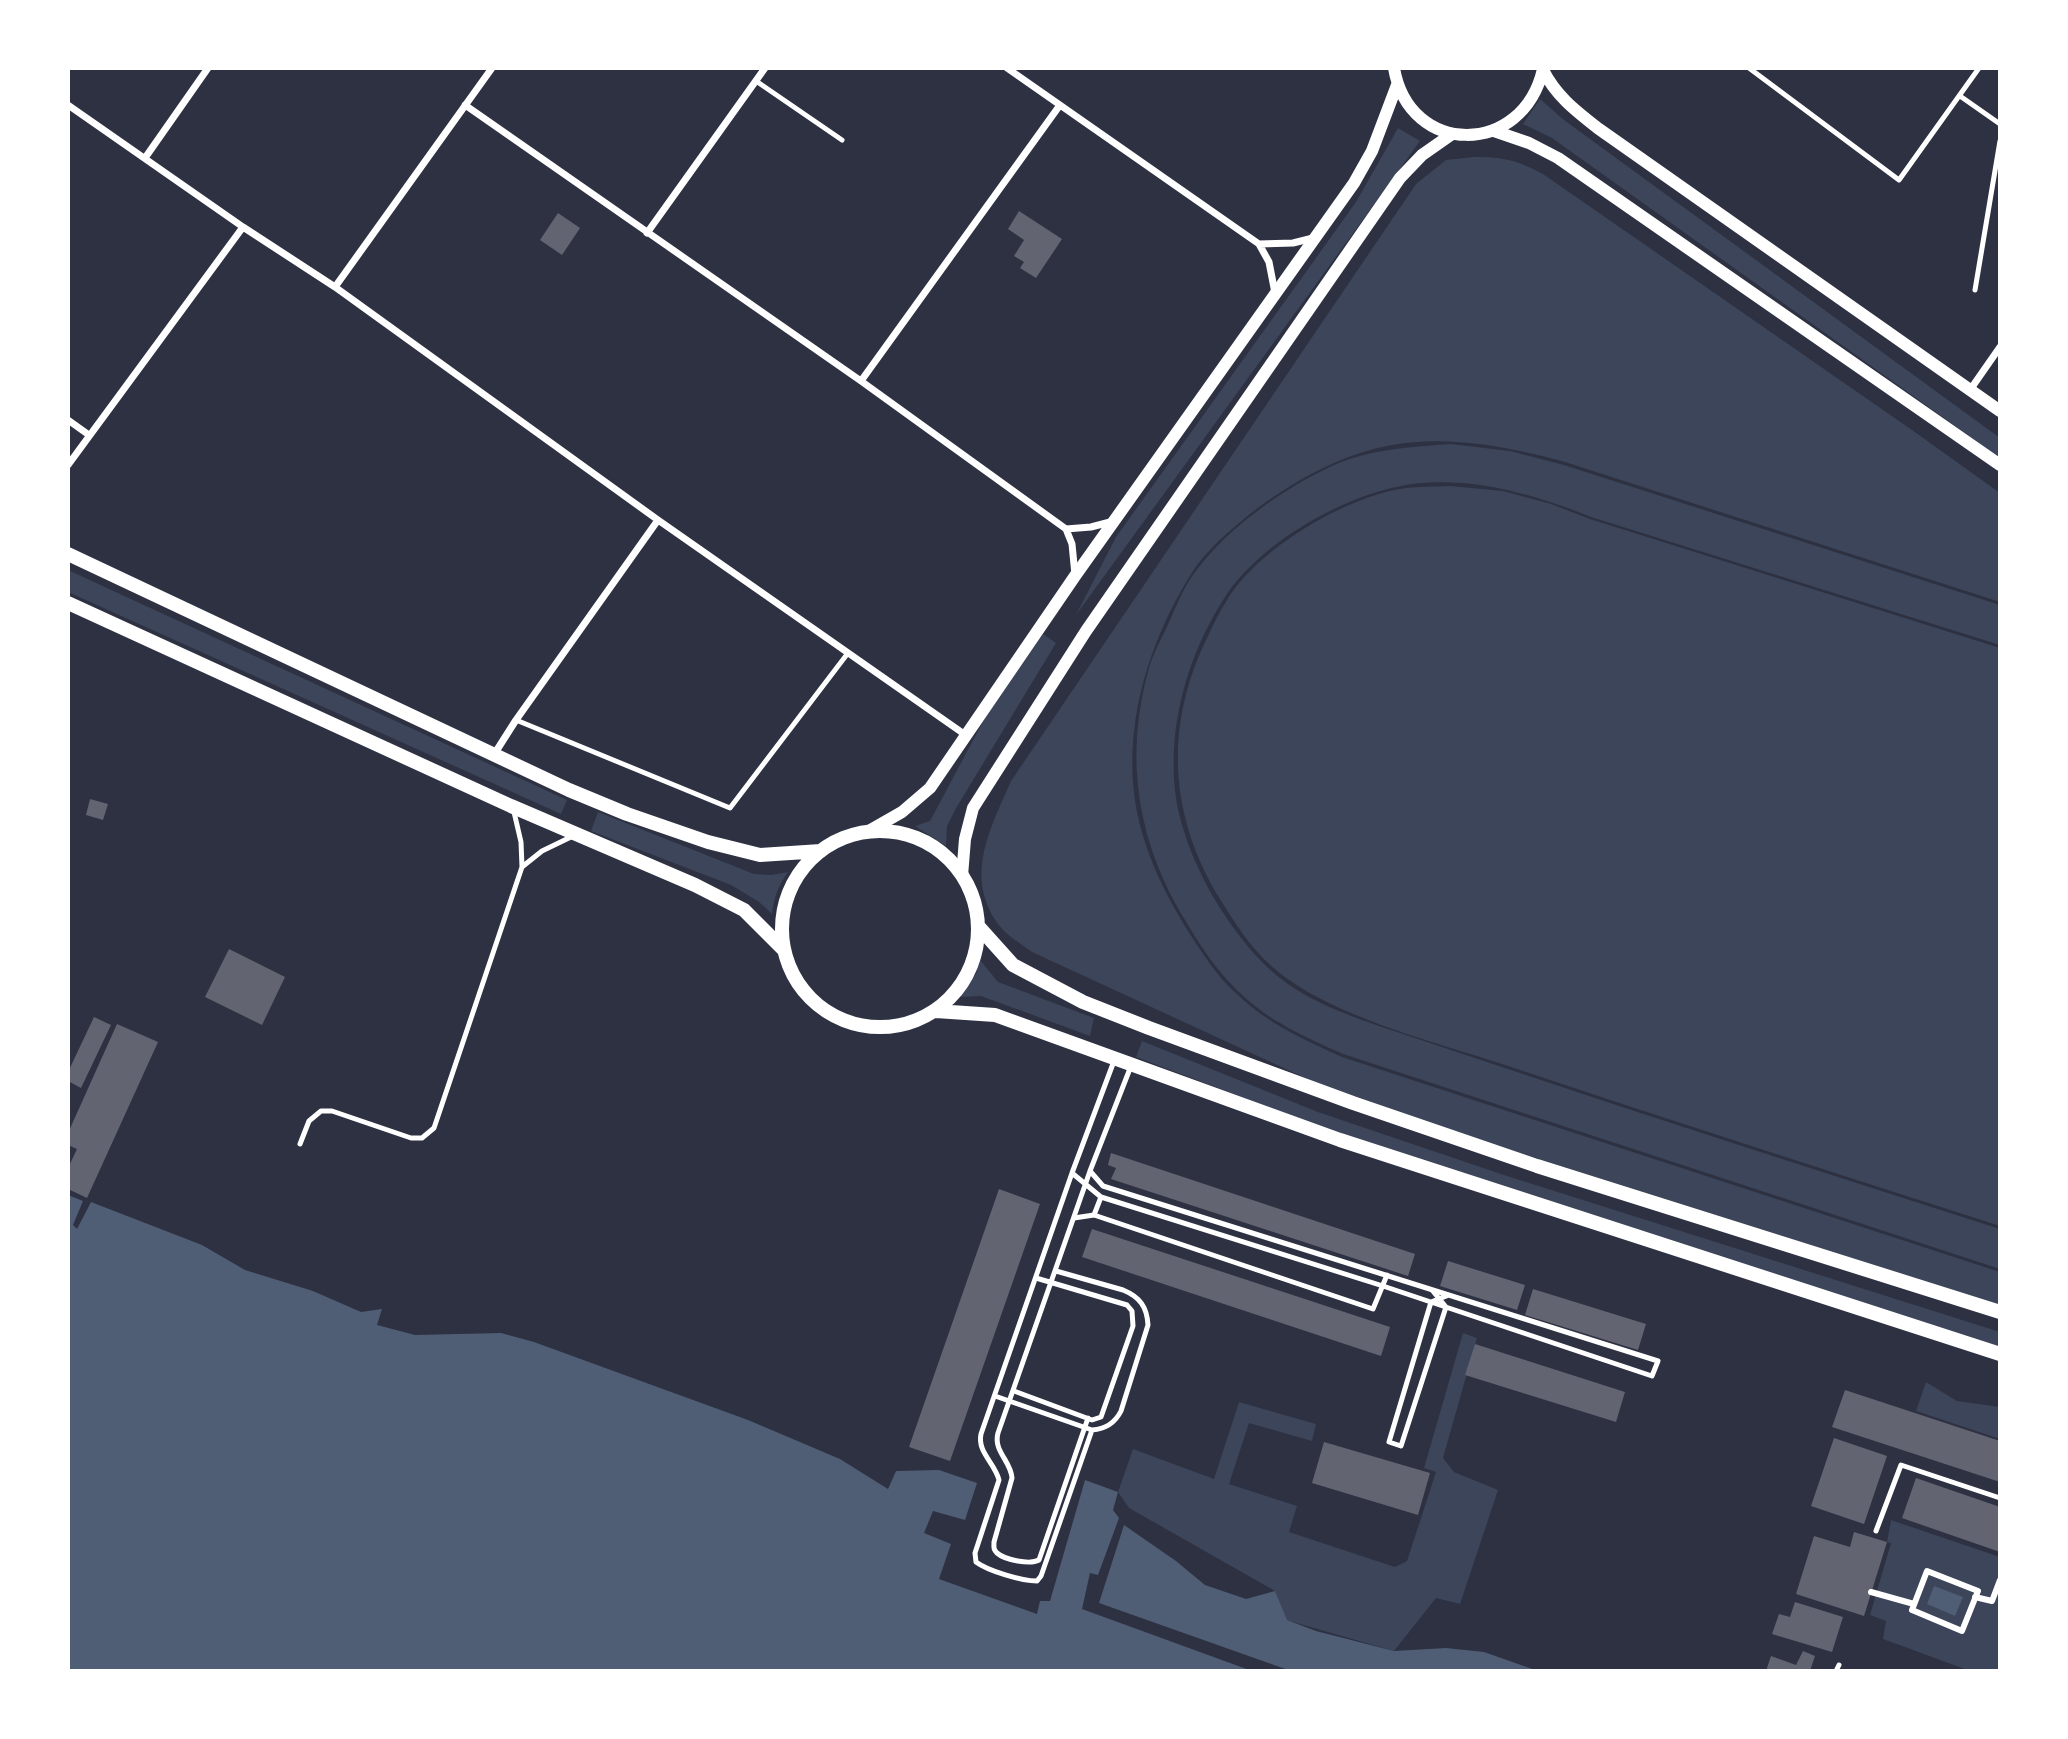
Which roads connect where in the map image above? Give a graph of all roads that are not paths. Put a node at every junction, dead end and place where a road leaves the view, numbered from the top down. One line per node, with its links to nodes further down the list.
1 (208, 68): 20 (street)
2 (492, 68): 13 (street)
3 (765, 68): 9 (street)
4 (1007, 68): 14 (street)
5 (1395, 68): 10 (street)
6 (1749, 68): 11 (lane)
7 (1979, 68): 11 (lane)
8 (1543, 69): 16 (street); 30 (street)
9 (756, 81): 18 (lane); 22 (street)
10 (1397, 85): 17 (street); 23 (street)
11 (1960, 96): 15 (lane)
12 (68, 104): 20 (street)
13 (465, 105): 22 (street); 25 (street)
14 (1060, 105): 24 (street); 29 (street)
15 (2000, 124)
16 (1494, 131): 17 (street); 35 (street)
17 (1452, 134): 51 (street)
18 (842, 140)
19 (2000, 141): 26 (lane)
20 (145, 158): 21 (street)
21 (243, 227): 25 (street); 33 (street)
22 (647, 233): 29 (street)
23 (1315, 237): 24 (street); 27 (street)
24 (1259, 244): 27 (street)
25 (335, 288): 36 (street)
26 (1975, 290)
27 (1275, 294): 37 (street)
28 (2000, 347): 30 (street)
29 (861, 381): 38 (street)
30 (1970, 390): 31 (street)
31 (2000, 411)
32 (68, 420): 33 (street)
33 (89, 435): 34 (street)
34 (68, 465)
35 (2000, 465)
36 (658, 520): 42 (street); 43 (street)
37 (1114, 521): 38 (street); 40 (street)
38 (1066, 529): 40 (street)
39 (68, 554): 45 (main road)
40 (1075, 576): 44 (street)
41 (68, 603): 46 (main road)
42 (848, 653): 43 (lane); 44 (street)
43 (516, 720): 45 (street)
44 (967, 736): 47 (street)
45 (495, 754): 49 (main road)
46 (511, 806): 48 (main road); 50 (lane)
47 (867, 832): 49 (main road); 51 (main road)
48 (578, 835): 50 (lane); 53 (main road)
49 (821, 851): 53 (main road)
50 (522, 867): 57 (lane)
51 (962, 876): 52 (main road)
52 (978, 926): 54 (main road); 74 (main road)
53 (784, 950): 54 (main road)
54 (936, 1011): 55 (main road)
55 (1115, 1058): 56 (main road); 59 (lane)
56 (1132, 1064): 58 (lane); 75 (main road)
57 (300, 1144)
58 (1090, 1171): 60 (lane); 65 (lane)
59 (1072, 1173): 60 (lane); 66 (lane)
60 (1086, 1184): 61 (lane); 63 (lane)
61 (1101, 1197): 62 (lane); 68 (lane)
62 (1094, 1215): 63 (lane); 68 (lane)
63 (1074, 1218): 64 (lane)
64 (1056, 1271): 67 (lane); 81 (lane)
65 (1387, 1275): 68 (lane); 69 (lane)
66 (1036, 1278): 67 (lane); 77 (lane)
67 (1052, 1282): 76 (lane); 79 (lane)
68 (1383, 1286): 72 (lane)
69 (1432, 1290): 70 (lane); 71 (lane)
70 (1449, 1295): 71 (lane); 73 (lane)
71 (1439, 1299): 72 (lane); 73 (lane)
72 (1431, 1302): 73 (lane); 73 (lane)
73 (1446, 1307)
74 (2000, 1312)
75 (2000, 1354)
76 (1014, 1391): 78 (lane); 79 (lane)
77 (995, 1396): 78 (lane); 81 (lane)
78 (1010, 1402): 80 (lane); 80 (lane)
79 (1088, 1418): 80 (lane)
80 (1084, 1428): 81 (lane)
81 (1092, 1430)
82 (2000, 1498): 83 (lane)
83 (1876, 1531)
84 (2000, 1580): 87 (street)
85 (1871, 1592): 88 (street)
86 (1975, 1597): 87 (street); 88 (street); 88 (street)
87 (1996, 1603)
88 (1914, 1604)

